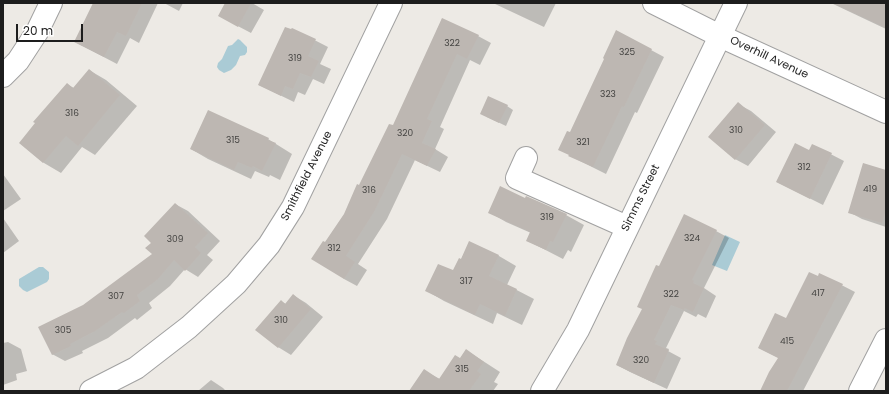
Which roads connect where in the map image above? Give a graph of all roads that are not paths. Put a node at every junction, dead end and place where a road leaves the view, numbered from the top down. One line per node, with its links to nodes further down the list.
1 (51, 3): 6 (street)
2 (391, 3): 11 (street, Smithfield Avenue)
3 (654, 3): 5 (street, Overhill Avenue)
4 (736, 3): 5 (street, Simms Street)
5 (720, 36): 7 (street, Overhill Avenue); 9 (street, Simms Street)
6 (3, 76)
7 (886, 112)
8 (526, 158): 9 (street)
9 (627, 227): 12 (street, Simms Street)
10 (886, 340): 13 (street)
11 (91, 391)
12 (542, 391)
13 (860, 391)

